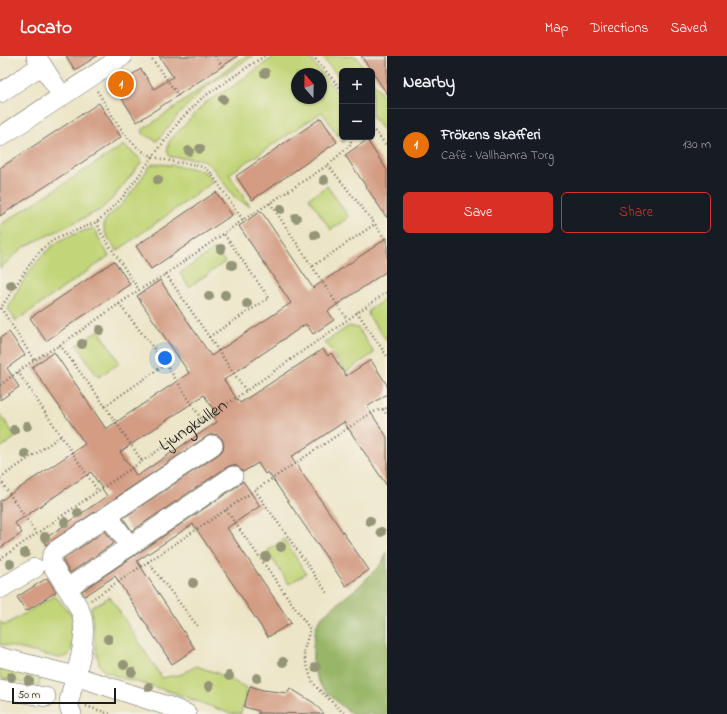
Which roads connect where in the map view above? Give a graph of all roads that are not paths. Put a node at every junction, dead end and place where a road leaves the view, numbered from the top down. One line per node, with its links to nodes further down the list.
1 (123, 56): 4 (street)
2 (39, 61): 3 (street); 4 (street)
3 (0, 93)
4 (62, 96): 5 (street)
5 (0, 137)
6 (213, 445): 8 (street)
7 (233, 476): 9 (street)
8 (108, 516): 9 (street); 14 (street)
9 (130, 546): 12 (street)
10 (35, 568): 11 (street)
11 (2, 583)
12 (75, 583)
13 (0, 657): 14 (street)
14 (75, 676): 17 (street); 18 (street)
15 (0, 689): 16 (street)
16 (46, 697)
17 (71, 708)
18 (187, 714)

